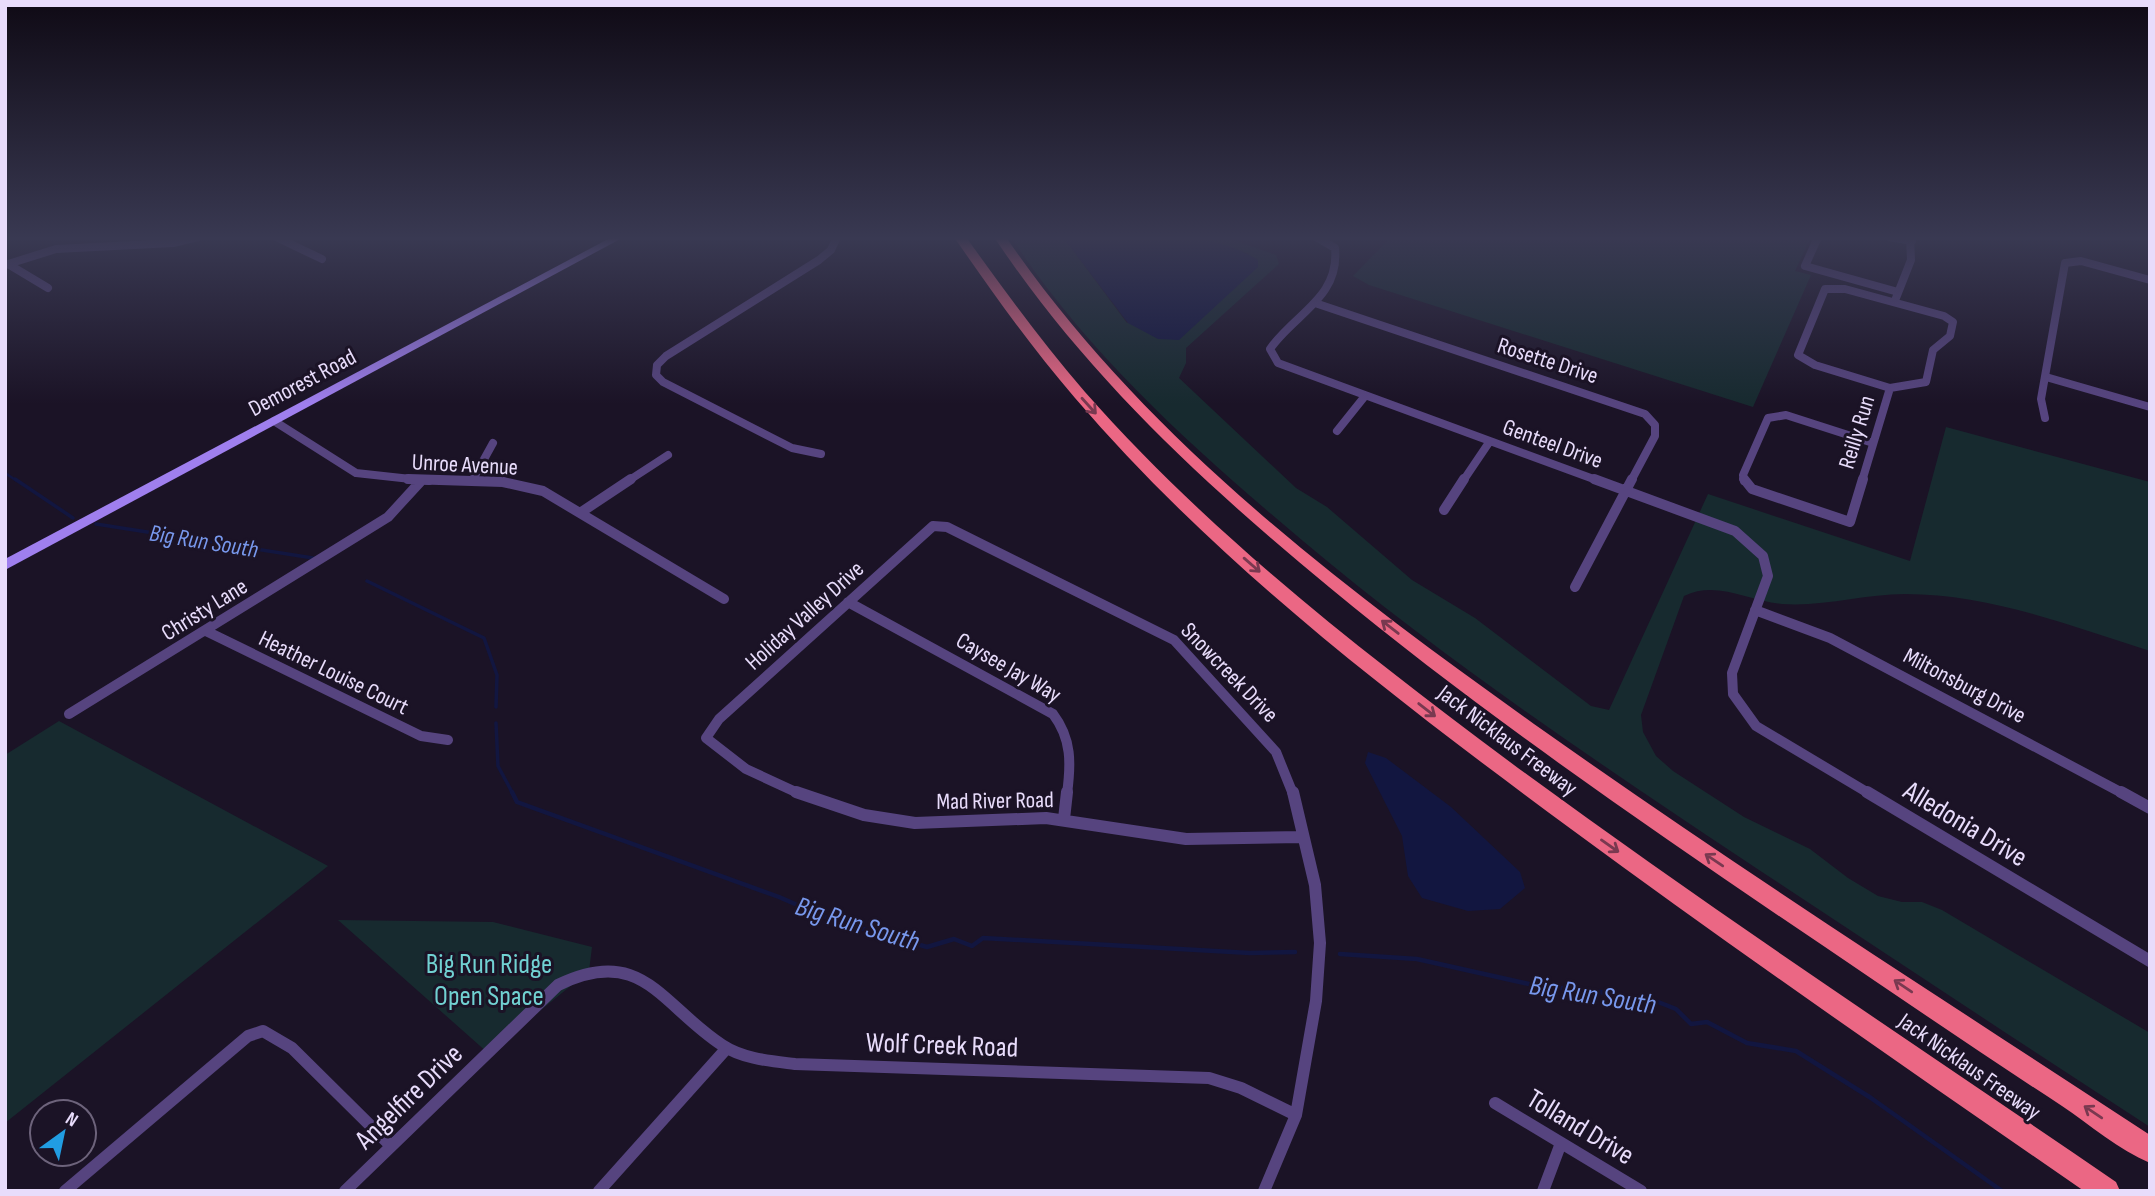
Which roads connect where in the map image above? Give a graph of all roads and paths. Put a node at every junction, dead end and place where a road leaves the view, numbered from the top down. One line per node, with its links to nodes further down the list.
1 (1898, 292): 10 (street)
2 (514, 293): 17 (street, Demorest Road)
3 (767, 293): 22 (street)
4 (1000, 293): 57 (highway, Jack Nicklaus Freeway, one-way to 57)
5 (1039, 293): 50 (highway, Jack Nicklaus Freeway, one-way to 5)
6 (1323, 293): 11 (street)
7 (1824, 293): 13 (street)
8 (1859, 293): 10 (street)
9 (2059, 293): 12 (street)
10 (1894, 302): 13 (street, Reilly Run)
11 (1315, 303): 14 (street, Genteel Drive); 26 (street, Rosette Drive)
12 (2046, 377): 15 (street); 16 (street)
13 (1890, 388): 21 (street, Reilly Run)
14 (1366, 396): 18 (street); 19 (street, Genteel Drive)
15 (2150, 407)
16 (2045, 418)
17 (274, 421): 24 (street, Unroe Avenue); 30 (street, Demorest Road)
18 (1337, 431)
19 (1490, 441): 26 (street, Genteel Drive); 27 (street)
20 (493, 443): 25 (street)
21 (1874, 443): 21 (street, Reilly Run)
22 (821, 454)
23 (668, 455): 28 (street)
24 (421, 481): 25 (street, Unroe Avenue); 35 (street, Christy Lane)
25 (472, 481): 28 (street, Unroe Avenue)
26 (1627, 490): 31 (street); 34 (street, Genteel Drive)
27 (1444, 510)
28 (580, 513): 32 (street, Unroe Avenue)
29 (933, 526): 33 (street, Holiday Valley Drive); 42 (street, Snowcreek Drive)
30 (5, 565)
31 (1575, 587)
32 (724, 599)
33 (848, 602): 38 (street, Holiday Valley Drive); 41 (street, Caysee Jay Way)
34 (1755, 610): 37 (street, Genteel Drive); 40 (street, Miltonsburg Drive)
35 (205, 631): 36 (street, Christy Lane); 39 (street, Heather Louise Court)
36 (69, 714)
37 (1756, 726): 43 (street, Alledonia Drive)
38 (706, 738): 41 (street, Mad River Road)
39 (448, 740)
40 (2150, 808)
41 (1063, 819): 42 (street, Mad River Road)
42 (1303, 837): 47 (street, Snowcreek Drive)
43 (2150, 961)
44 (607, 969): 45 (street, Wolf Creek Road); 49 (street, Angelfire Drive)
45 (727, 1048): 47 (street, Wolf Creek Road); 53 (street)
46 (1495, 1103): 48 (street, Tolland Drive)
47 (1296, 1115): 54 (street, Snowcreek Drive)
48 (1561, 1143): 55 (street); 56 (street, Tolland Drive)
49 (391, 1146): 51 (street); 52 (street, Angelfire Drive)
50 (2150, 1150)
51 (65, 1191)
52 (345, 1191)
53 (600, 1191)
54 (1264, 1191)
55 (1544, 1191)
56 (1642, 1191)
57 (2107, 1191)

